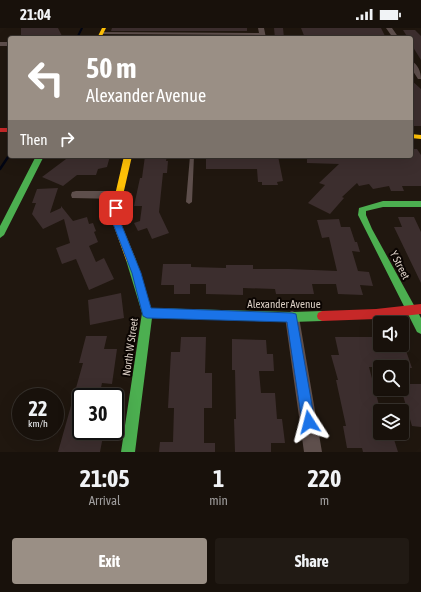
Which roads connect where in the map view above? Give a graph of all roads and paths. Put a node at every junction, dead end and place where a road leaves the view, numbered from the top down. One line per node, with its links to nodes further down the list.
1 (102, 33): 2 (lane)
2 (262, 33)
3 (413, 66): 4 (street)
4 (421, 77)
5 (39, 158): 12 (street)
6 (127, 158): 9 (street, North W Street)
7 (192, 158): 10 (lane)
8 (76, 195): 9 (street)
9 (118, 195): 15 (street, North W Street)
10 (189, 202)
11 (421, 204): 14 (street, Y Street)
12 (0, 235)
13 (421, 309): 14 (street, Alexander Avenue)
14 (410, 310): 16 (street, Alexander Avenue); 17 (street, Y Street)
15 (147, 313): 16 (street, Alexander Avenue); 18 (street, North W Street)
16 (292, 317): 19 (street)
17 (421, 329)
18 (128, 452)
19 (313, 452)

